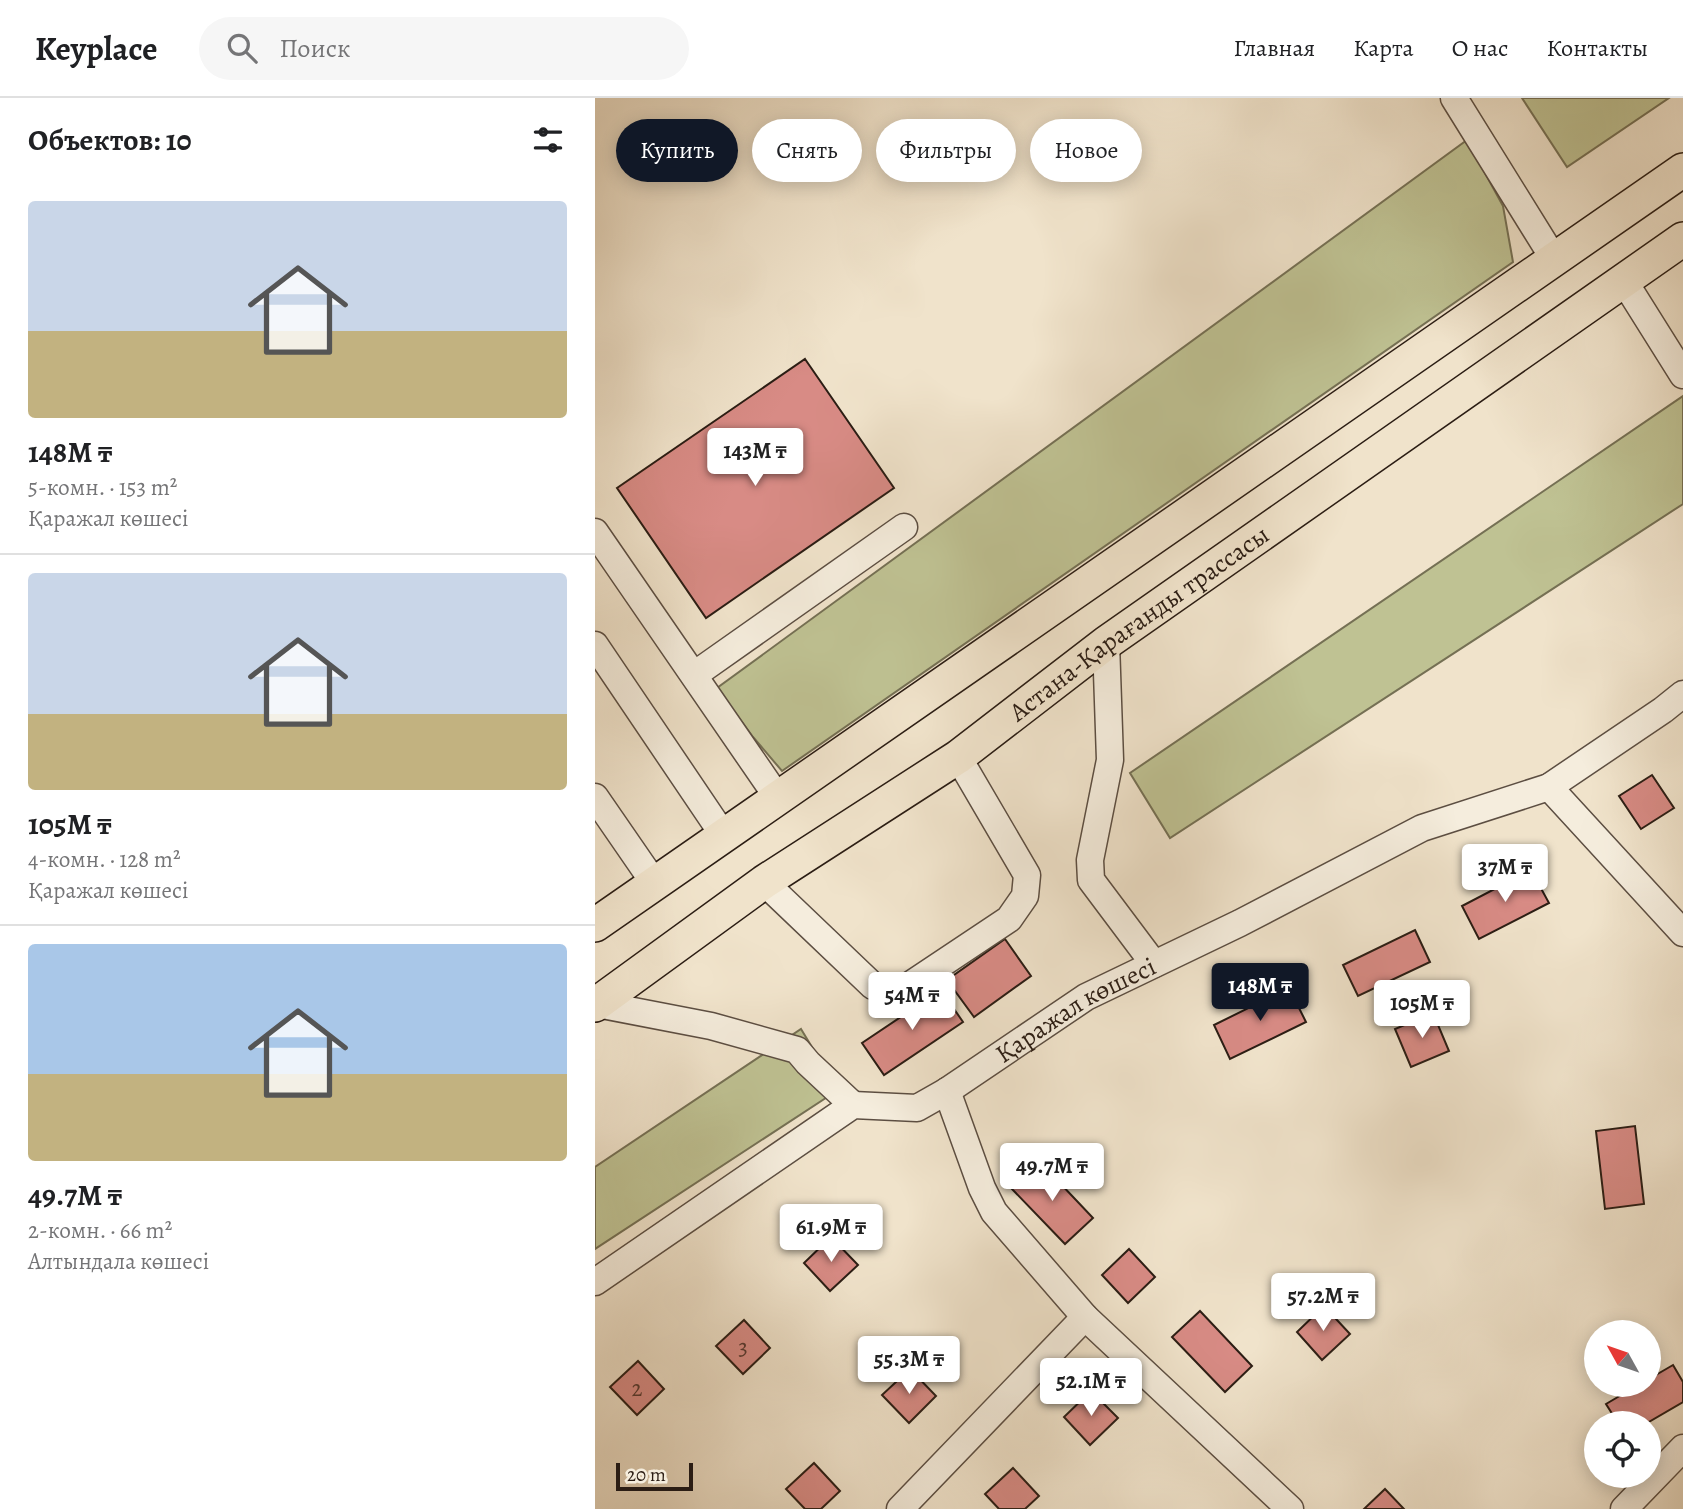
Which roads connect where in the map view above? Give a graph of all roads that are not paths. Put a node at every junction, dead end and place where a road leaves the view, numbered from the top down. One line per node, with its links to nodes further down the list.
1 (1454, 98): 4 (street)
2 (1683, 170): 4 (main road)
3 (1683, 239): 5 (main road, Астана-Қарағанды трассасы)
4 (1554, 260): 16 (main road)
5 (1624, 281): 6 (street); 9 (main road, Астана-Қарағанды трассасы)
6 (1683, 375)
7 (904, 527): 11 (street)
8 (595, 532): 11 (street)
9 (1106, 643): 13 (main road, Астана-Қарағанды трассасы); 22 (street)
10 (595, 645): 17 (street)
11 (694, 676): 16 (street)
12 (1683, 694): 14 (street, Қаражал көшесі)
13 (958, 757): 18 (main road, Астана-Қарағанды трассасы); 18 (street)
14 (1549, 787): 21 (street); 22 (street, Қаражал көшесі)
15 (595, 797): 19 (street)
16 (778, 798): 17 (main road)
17 (724, 836): 19 (main road)
18 (764, 882): 23 (main road, Астана-Қарағанды трассасы)
19 (655, 884): 20 (main road)
20 (595, 925)
21 (1683, 933)
22 (1154, 964): 24 (street, Қаражал көшесі)
23 (596, 1005): 25 (street)
24 (947, 1091): 25 (street, Қаражал көшесі); 27 (street)
25 (853, 1105): 26 (street)
26 (595, 1282)
27 (1085, 1317): 29 (street); 30 (street)
28 (1683, 1448): 31 (street)
29 (900, 1509)
30 (1290, 1509)
31 (1624, 1509)

